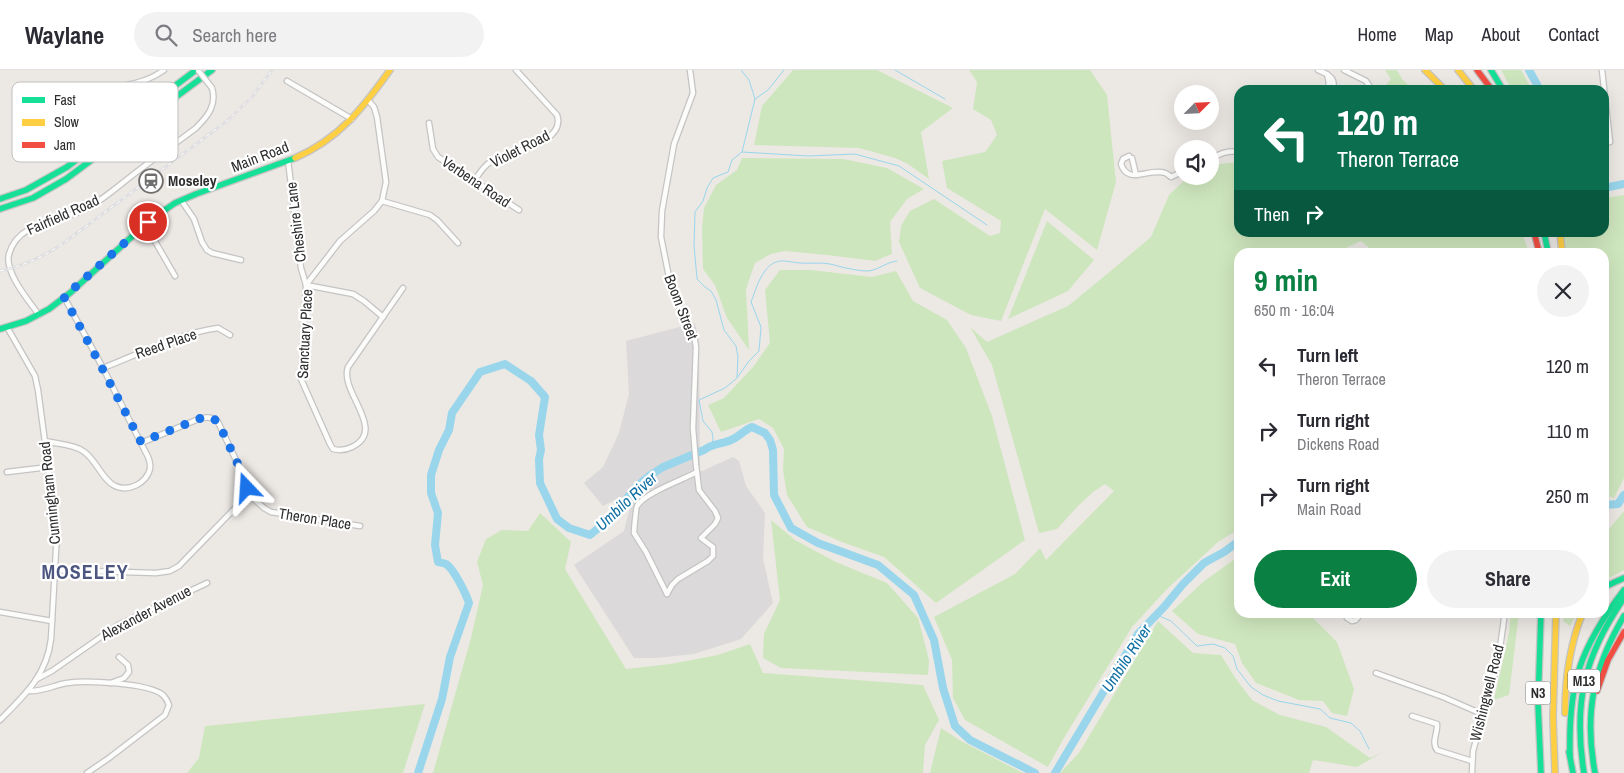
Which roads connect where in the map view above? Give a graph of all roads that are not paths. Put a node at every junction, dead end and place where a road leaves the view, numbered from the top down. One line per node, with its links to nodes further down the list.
1 (164, 70): 15 (street)
2 (197, 70): 16 (main road); 29 (street, Fairfield Road, bridge)
3 (212, 70): 24 (main road)
4 (390, 70): 25 (main road, Main Road)
5 (516, 70): 39 (street, Violet Road)
6 (690, 70): 62 (street, Boom Street)
7 (1318, 70): 17 (street)
8 (1344, 70): 18 (street)
9 (1425, 70): 19 (main road)
10 (1458, 70): 20 (main road)
11 (1477, 70): 21 (main road)
12 (1491, 70): 22 (main road)
13 (1602, 70): 23 (street)
14 (287, 81): 26 (street)
15 (140, 82)
16 (178, 84)
17 (1330, 85)
18 (1369, 85)
19 (1440, 85)
20 (1470, 85)
21 (1488, 85)
22 (1500, 85)
23 (1604, 85)
24 (178, 95)
25 (368, 100): 26 (main road, Main Road); 42 (street)
26 (352, 119): 33 (main road, Main Road)
27 (429, 123): 39 (street, Verbena Road)
28 (1609, 133): 30 (street)
29 (178, 141)
30 (1610, 142)
31 (1234, 151): 32 (street)
32 (1219, 154)
33 (288, 160): 41 (main road, Main Road); 49 (street, Cheshire Lane)
34 (74, 162): 40 (main road)
35 (89, 162): 43 (main road)
36 (150, 162): 52 (street, Fairfield Road, bridge)
37 (1136, 175): 37 (street); 38 (street)
38 (1174, 176)
39 (474, 181): 44 (street, Verbena Road)
40 (0, 199)
41 (182, 200): 45 (main road, Main Road); 47 (street)
42 (382, 201): 46 (street); 49 (street, Sanctuary Place)
43 (0, 209)
44 (519, 210)
45 (143, 226): 48 (street); 51 (main road, Main Road)
46 (458, 243)
47 (241, 260)
48 (175, 276)
49 (306, 285): 53 (street); 53 (street, Sanctuary Place)
50 (403, 288): 53 (street, Sanctuary Place)
51 (64, 297): 52 (main road, Main Road); 57 (street)
52 (39, 315): 54 (main road, Main Road)
53 (382, 317)
54 (7, 327): 55 (main road, Main Road); 58 (street, Cunningham Road)
55 (0, 329)
56 (230, 335): 57 (street, Reed Place)
57 (102, 368): 59 (street)
58 (45, 441): 59 (street); 60 (street, Cunningham Road)
59 (141, 442): 63 (street)
60 (49, 467): 61 (street); 65 (street, Cunningham Road)
61 (7, 472)
62 (697, 472): 62 (street, Boom Street)
63 (247, 493): 64 (street, Theron Place); 65 (street)
64 (360, 526)
65 (55, 570): 79 (street, Cunningham Road)
66 (1624, 578): 68 (main road)
67 (207, 583): 83 (street, Alexander Avenue)
68 (1609, 585)
69 (1624, 590): 71 (main road)
70 (1624, 598): 98 (main road, M13)
71 (1609, 610)
72 (0, 612): 79 (street)
73 (1624, 616): 99 (main road, M13)
74 (1504, 618): 88 (street, Wishingwell Road)
75 (1541, 618): 95 (main road, N3)
76 (1556, 618): 96 (main road, N3)
77 (1581, 618): 91 (main road)
78 (1603, 618): 91 (main road)
79 (52, 621): 82 (street, Cunningham Road)
80 (1624, 632): 99 (main road)
81 (119, 657): 86 (street)
82 (44, 665): 83 (street); 85 (street, Cunningham Road)
83 (50, 672): 85 (street, Alexander Avenue)
84 (1376, 673): 88 (street)
85 (37, 679): 87 (street, Cunningham Road)
86 (110, 684): 87 (street); 93 (street)
87 (28, 691): 90 (street)
88 (1482, 714): 92 (street, Wishingwell Road)
89 (1412, 716): 92 (street)
90 (0, 720)
91 (1570, 756): 97 (main road)
92 (1472, 761): 94 (street, Wishingwell Road)
93 (87, 773)
94 (1472, 773)
95 (1541, 773)
96 (1555, 773)
97 (1573, 773)
98 (1584, 773)
99 (1595, 773)

